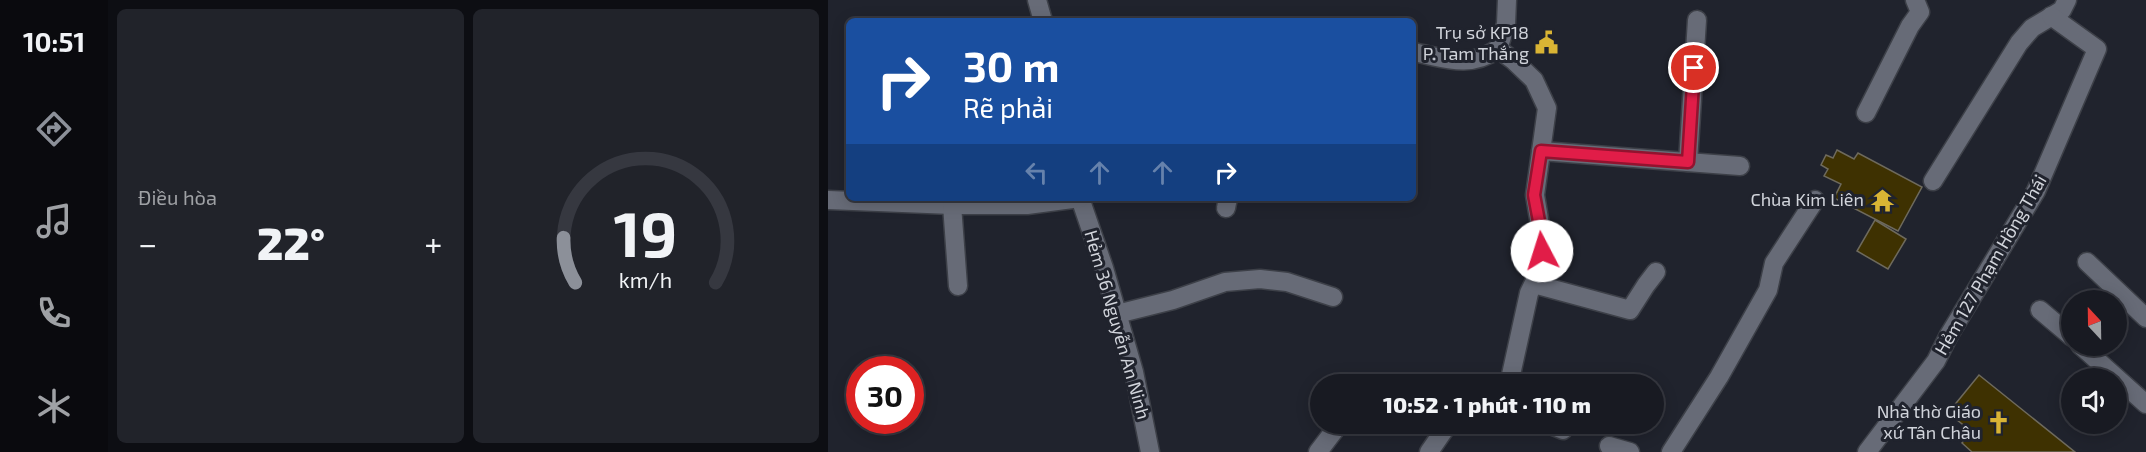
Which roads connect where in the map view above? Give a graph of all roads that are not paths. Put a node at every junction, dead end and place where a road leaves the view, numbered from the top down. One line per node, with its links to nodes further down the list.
1 (1037, 0): 6 (street)
2 (1507, 0): 8 (street)
3 (1915, 0): 10 (street)
4 (2067, 0): 5 (street)
5 (2051, 16): 14 (street); 42 (street, Hẻm 127 Phạm Hồng Thái)
6 (1042, 18)
7 (1697, 20): 12 (street)
8 (1498, 49): 9 (street); 11 (street)
9 (1416, 53)
10 (1866, 113)
11 (1541, 151): 12 (street); 24 (street)
12 (1688, 162): 13 (street)
13 (1740, 166)
14 (1933, 181)
15 (828, 200): 17 (street)
16 (1815, 200): 41 (street)
17 (846, 201)
18 (853, 201): 21 (street)
19 (1057, 201): 21 (street)
20 (1081, 201): 28 (street, Hẻm 36 Nguyễn An Ninh)
21 (952, 205): 25 (street)
22 (2087, 262): 29 (street)
23 (1656, 272): 24 (street)
24 (1533, 284): 32 (street)
25 (958, 286)
26 (1333, 297): 28 (street)
27 (2040, 310): 30 (street)
28 (1117, 314): 37 (street, Hẻm 36 Nguyễn An Ninh)
29 (2146, 318)
30 (2061, 328)
31 (2092, 356): 33 (street)
32 (1511, 374)
33 (2146, 404)
34 (1332, 434): 38 (street)
35 (1441, 434): 39 (street)
36 (1609, 446): 40 (street)
37 (1150, 452)
38 (1319, 452)
39 (1428, 452)
40 (1630, 452)
41 (1671, 452)
42 (1867, 452)

